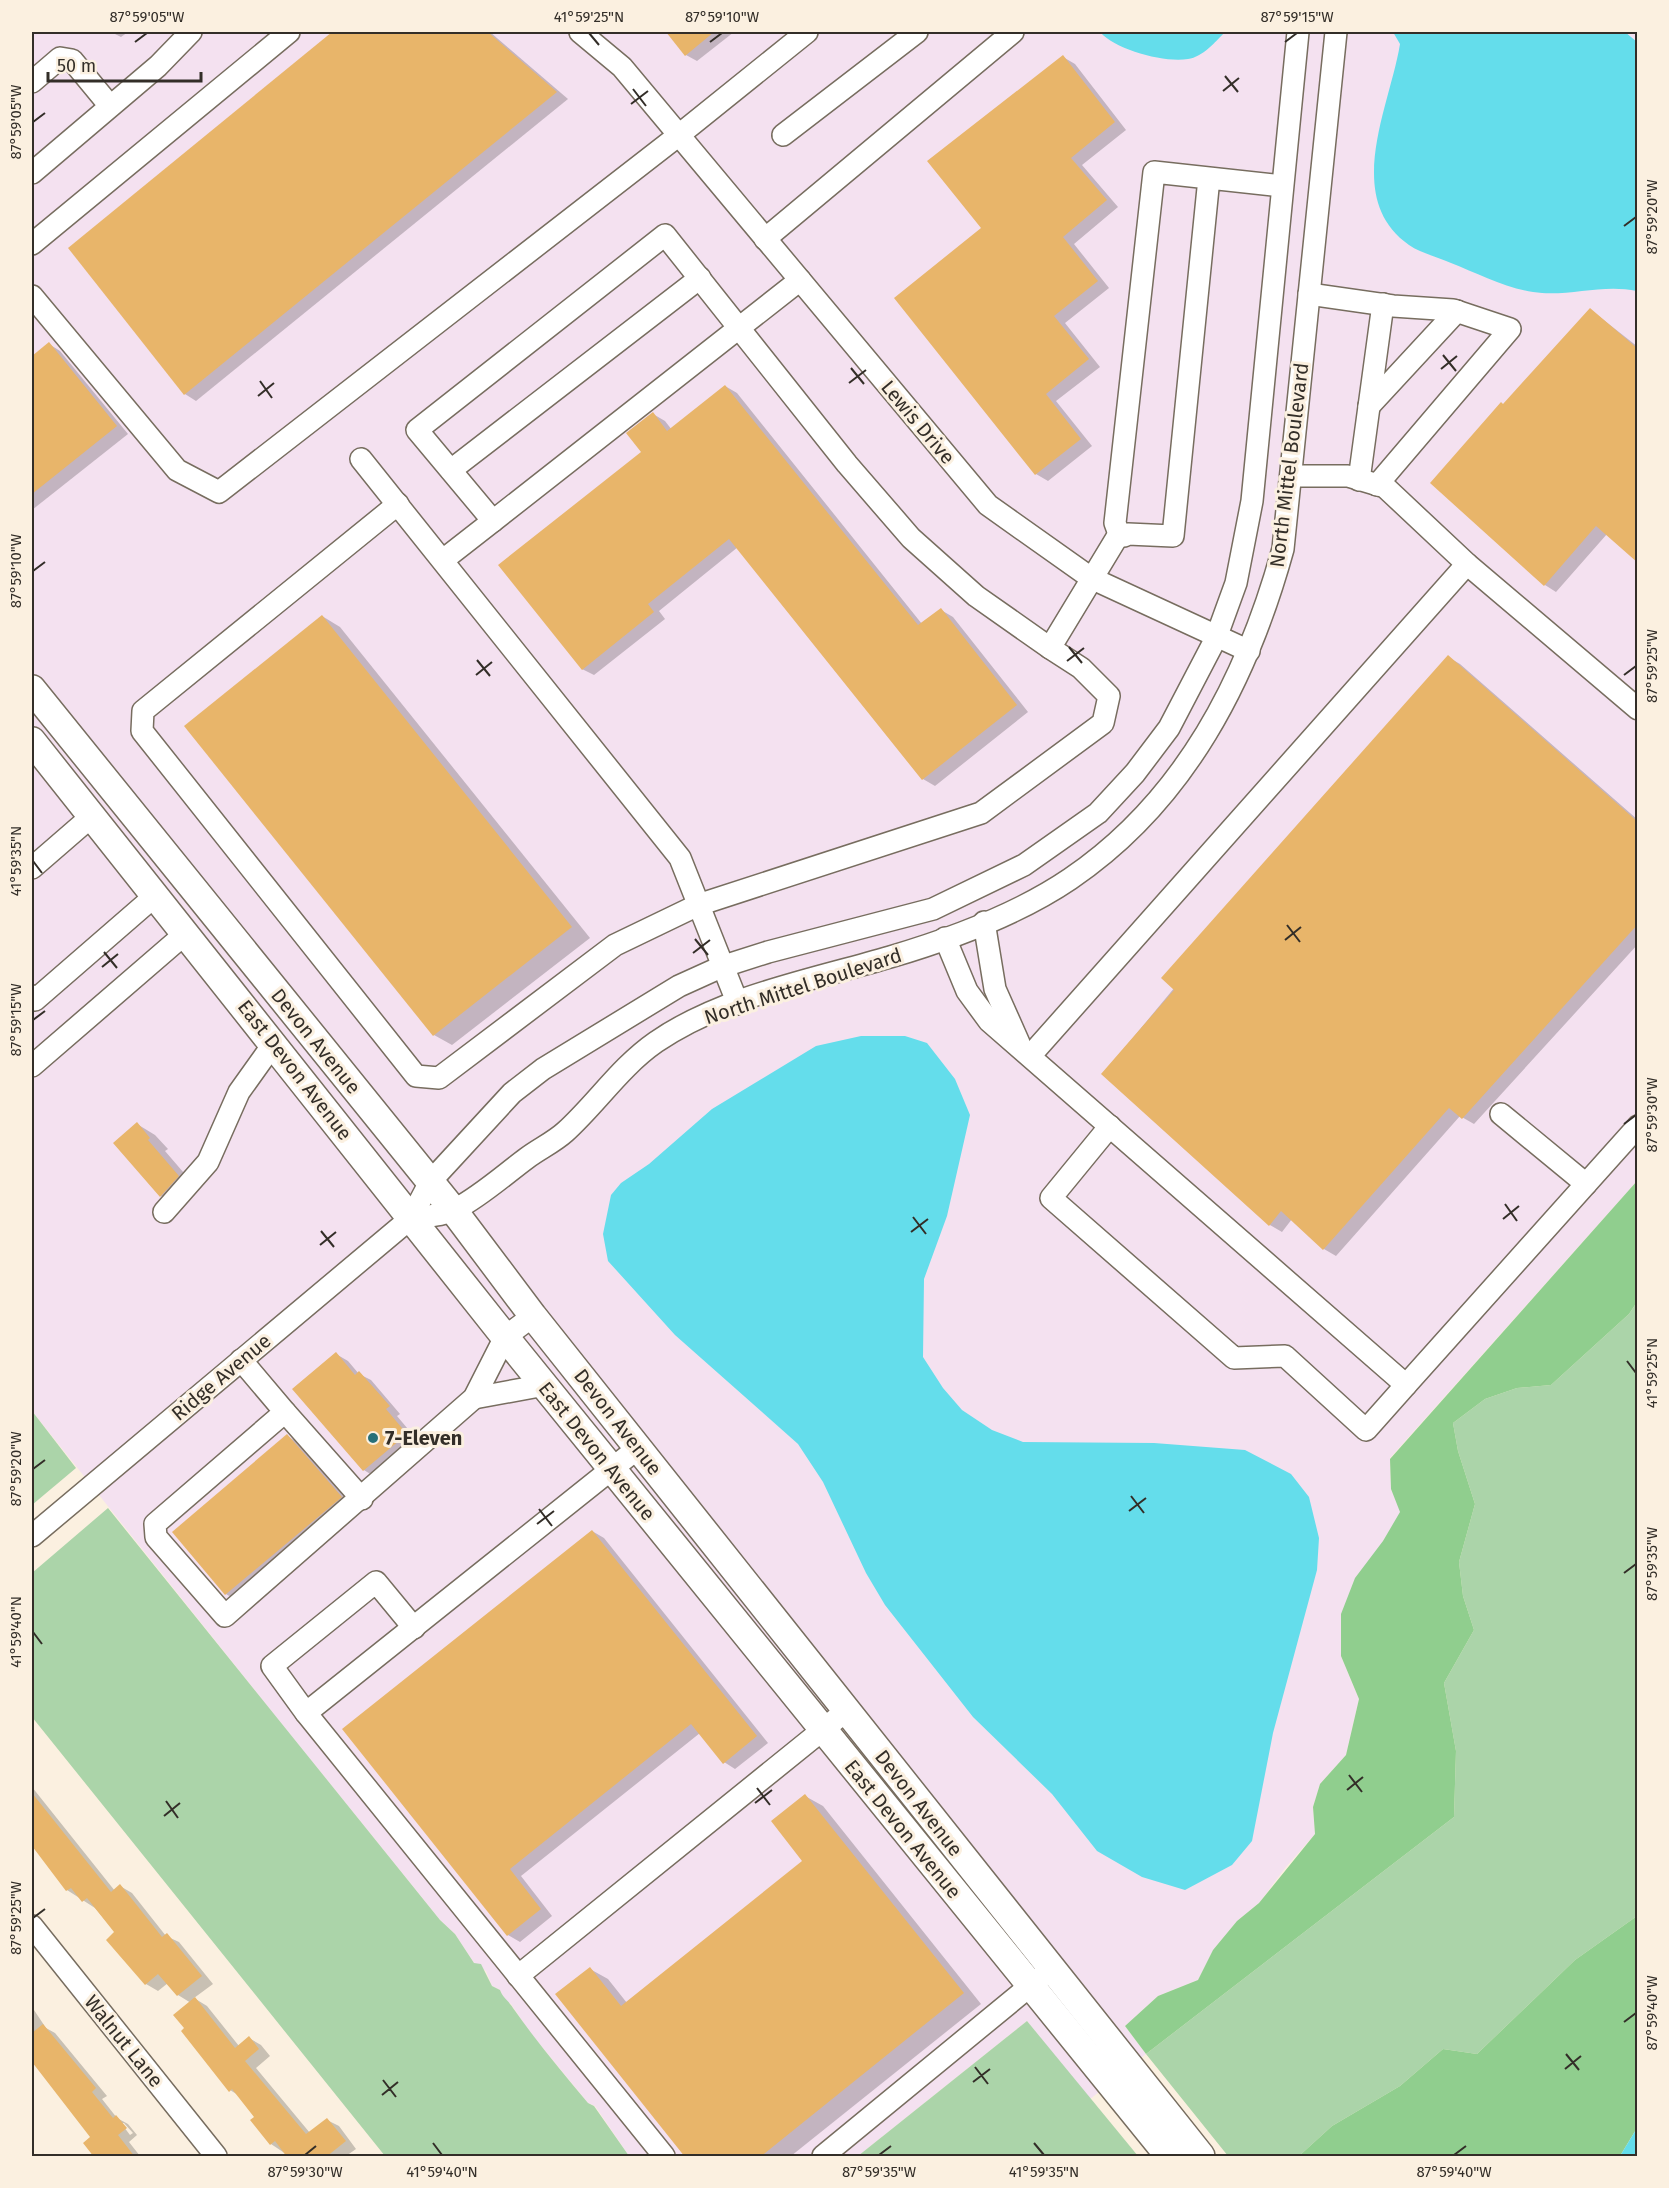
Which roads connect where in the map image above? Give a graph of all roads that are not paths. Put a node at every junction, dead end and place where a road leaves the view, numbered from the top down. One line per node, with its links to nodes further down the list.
1 (191, 32): 10 (street)
2 (289, 32): 17 (street)
3 (580, 32): 11 (street, Lewis Drive)
4 (807, 32): 11 (street)
5 (917, 32): 12 (street)
6 (1013, 32): 16 (street)
7 (1298, 32): 15 (street, North Mittel Boulevard)
8 (1336, 32): 20 (street, North Mittel Boulevard)
9 (32, 81): 10 (street)
10 (110, 106): 13 (street)
11 (679, 135): 16 (street, Lewis Drive); 21 (street)
12 (783, 135)
13 (32, 172)
14 (1209, 178): 15 (street); 32 (street); 32 (street)
15 (1282, 186): 36 (street, North Mittel Boulevard)
16 (765, 239): 19 (street, Lewis Drive)
17 (32, 244)
18 (700, 278): 24 (street); 27 (street); 27 (street)
19 (800, 280): 24 (street); 35 (street, Lewis Drive)
20 (1309, 294): 22 (street); 28 (street, North Mittel Boulevard)
21 (32, 296)
22 (1383, 304): 23 (street); 25 (street)
23 (1457, 311): 25 (street); 29 (street)
24 (738, 326): 31 (street); 37 (street)
25 (1369, 406): 29 (street)
26 (361, 459): 30 (street)
27 (450, 470): 31 (street)
28 (1291, 476): 29 (street); 38 (street, North Mittel Boulevard)
29 (1368, 483): 34 (street)
30 (398, 504): 33 (street); 45 (street)
31 (493, 520): 33 (street)
32 (1119, 534): 35 (street)
33 (443, 560): 45 (street)
34 (1467, 564): 40 (street); 53 (street)
35 (1091, 578): 36 (street, Lewis Drive); 37 (street)
36 (1216, 638): 38 (street, Lewis Drive); 49 (street, North Mittel Boulevard)
37 (1050, 648): 45 (street)
38 (1249, 651): 46 (street, North Mittel Boulevard)
39 (32, 689): 58 (main road, Devon Avenue)
40 (1638, 709)
41 (32, 741): 42 (main road, East Devon Avenue)
42 (92, 816): 43 (street); 44 (main road, East Devon Avenue)
43 (32, 868)
44 (156, 896): 47 (main road, East Devon Avenue); 50 (street)
45 (698, 905): 49 (street)
46 (984, 922): 48 (street, North Mittel Boulevard); 53 (street)
47 (186, 933): 52 (main road, East Devon Avenue); 54 (street)
48 (945, 938): 51 (street, North Mittel Boulevard); 53 (street)
49 (722, 967): 51 (street); 58 (street, North Mittel Boulevard)
50 (33, 999)
51 (738, 1004): 60 (street, North Mittel Boulevard)
52 (274, 1043): 61 (street); 62 (main road, East Devon Avenue)
53 (1026, 1053): 56 (street)
54 (32, 1066)
55 (1501, 1114): 59 (street)
56 (1110, 1126): 67 (street); 67 (street)
57 (1638, 1126): 59 (street)
58 (430, 1182): 60 (main road, Devon Avenue); 62 (street, North Mittel Boulevard)
59 (1586, 1184): 67 (street)
60 (454, 1211): 62 (street, North Mittel Boulevard); 63 (main road, Devon Avenue)
61 (164, 1212)
62 (411, 1218): 64 (main road, East Devon Avenue); 65 (street, Ridge Avenue)
63 (533, 1316): 64 (street); 70 (main road, Devon Avenue)
64 (505, 1337): 66 (main road, East Devon Avenue); 68 (street)
65 (242, 1360): 69 (street); 73 (street, Ridge Avenue)
66 (545, 1385): 68 (street); 71 (main road, East Devon Avenue)
67 (1406, 1385)
68 (474, 1398): 72 (street)
69 (285, 1412): 72 (street); 72 (street)
70 (638, 1448): 71 (street); 75 (main road, Devon Avenue)
71 (613, 1470): 74 (street); 77 (main road, East Devon Avenue)
72 (362, 1499)
73 (32, 1536)
74 (414, 1628): 76 (street); 76 (street)
75 (846, 1711): 77 (street); 79 (main road, Devon Avenue)
76 (306, 1713): 80 (street)
77 (822, 1731): 80 (street); 81 (main road, East Devon Avenue)
78 (32, 1926): 82 (street, Walnut Lane)
79 (1051, 1969): 81 (street); 86 (main road, Devon Avenue)
80 (518, 1976): 83 (street)
81 (1031, 1986): 84 (street); 85 (main road, East Devon Avenue)
82 (216, 2157)
83 (664, 2157)
84 (823, 2157)
85 (1168, 2157)
86 (1201, 2157)

